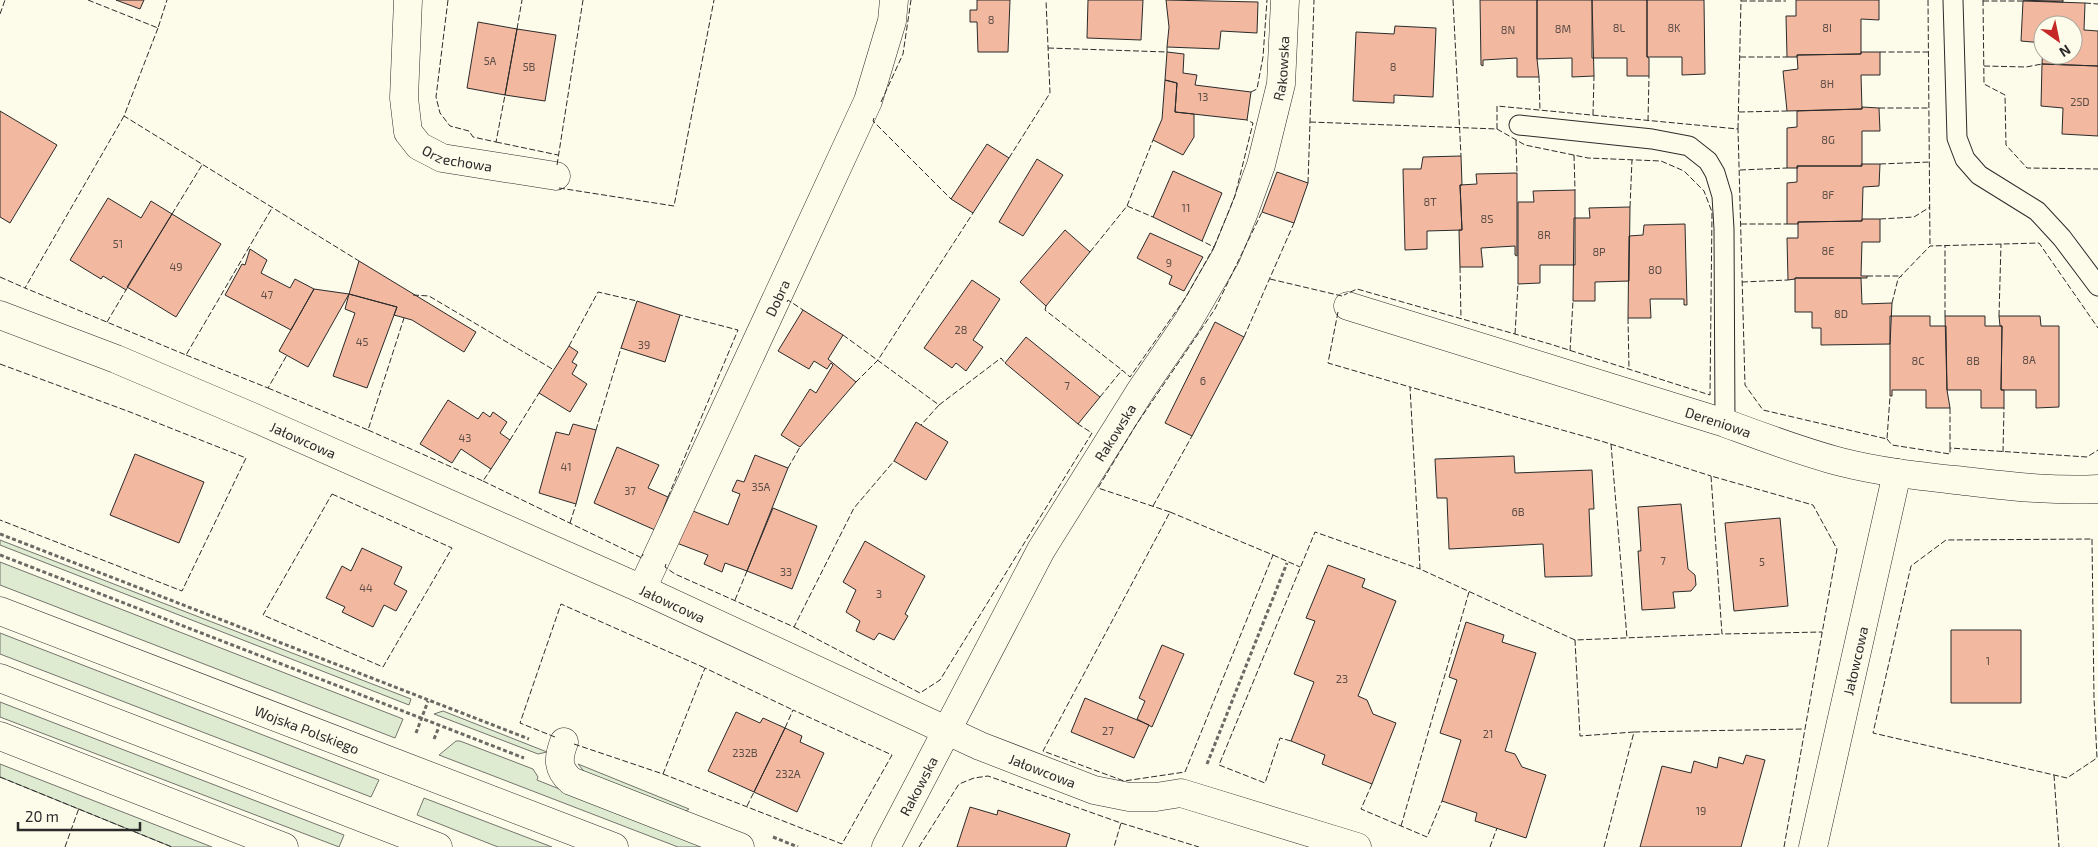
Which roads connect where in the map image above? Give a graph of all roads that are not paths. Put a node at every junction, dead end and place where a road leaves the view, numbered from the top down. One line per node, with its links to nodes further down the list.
1 (408, 0): 6 (street, Orzechowa)
2 (894, 0): 13 (street, Dobra)
3 (1285, 0): 16 (street, Rakowska)
4 (1953, 0): 7 (lane)
5 (1519, 125): 10 (lane)
6 (556, 176)
7 (2098, 286)
8 (1348, 306): 10 (street, Dereniowa)
9 (0, 315): 13 (street, Jałowcowa)
10 (1726, 422): 11 (street, Dereniowa)
11 (1897, 473): 12 (street, Dereniowa); 25 (street, Jałowcowa)
12 (2098, 489)
13 (642, 589): 16 (street, Jałowcowa)
14 (0, 612): 21 (street, Wojska Polskiego)
15 (0, 678): 20 (street)
16 (947, 731): 23 (street, Rakowska); 24 (street, Jałowcowa)
17 (0, 736): 19 (street)
18 (562, 755): 22 (street)
19 (284, 847)
20 (438, 847)
21 (614, 847)
22 (740, 847)
23 (886, 847)
24 (1357, 847)
25 (1813, 847)

